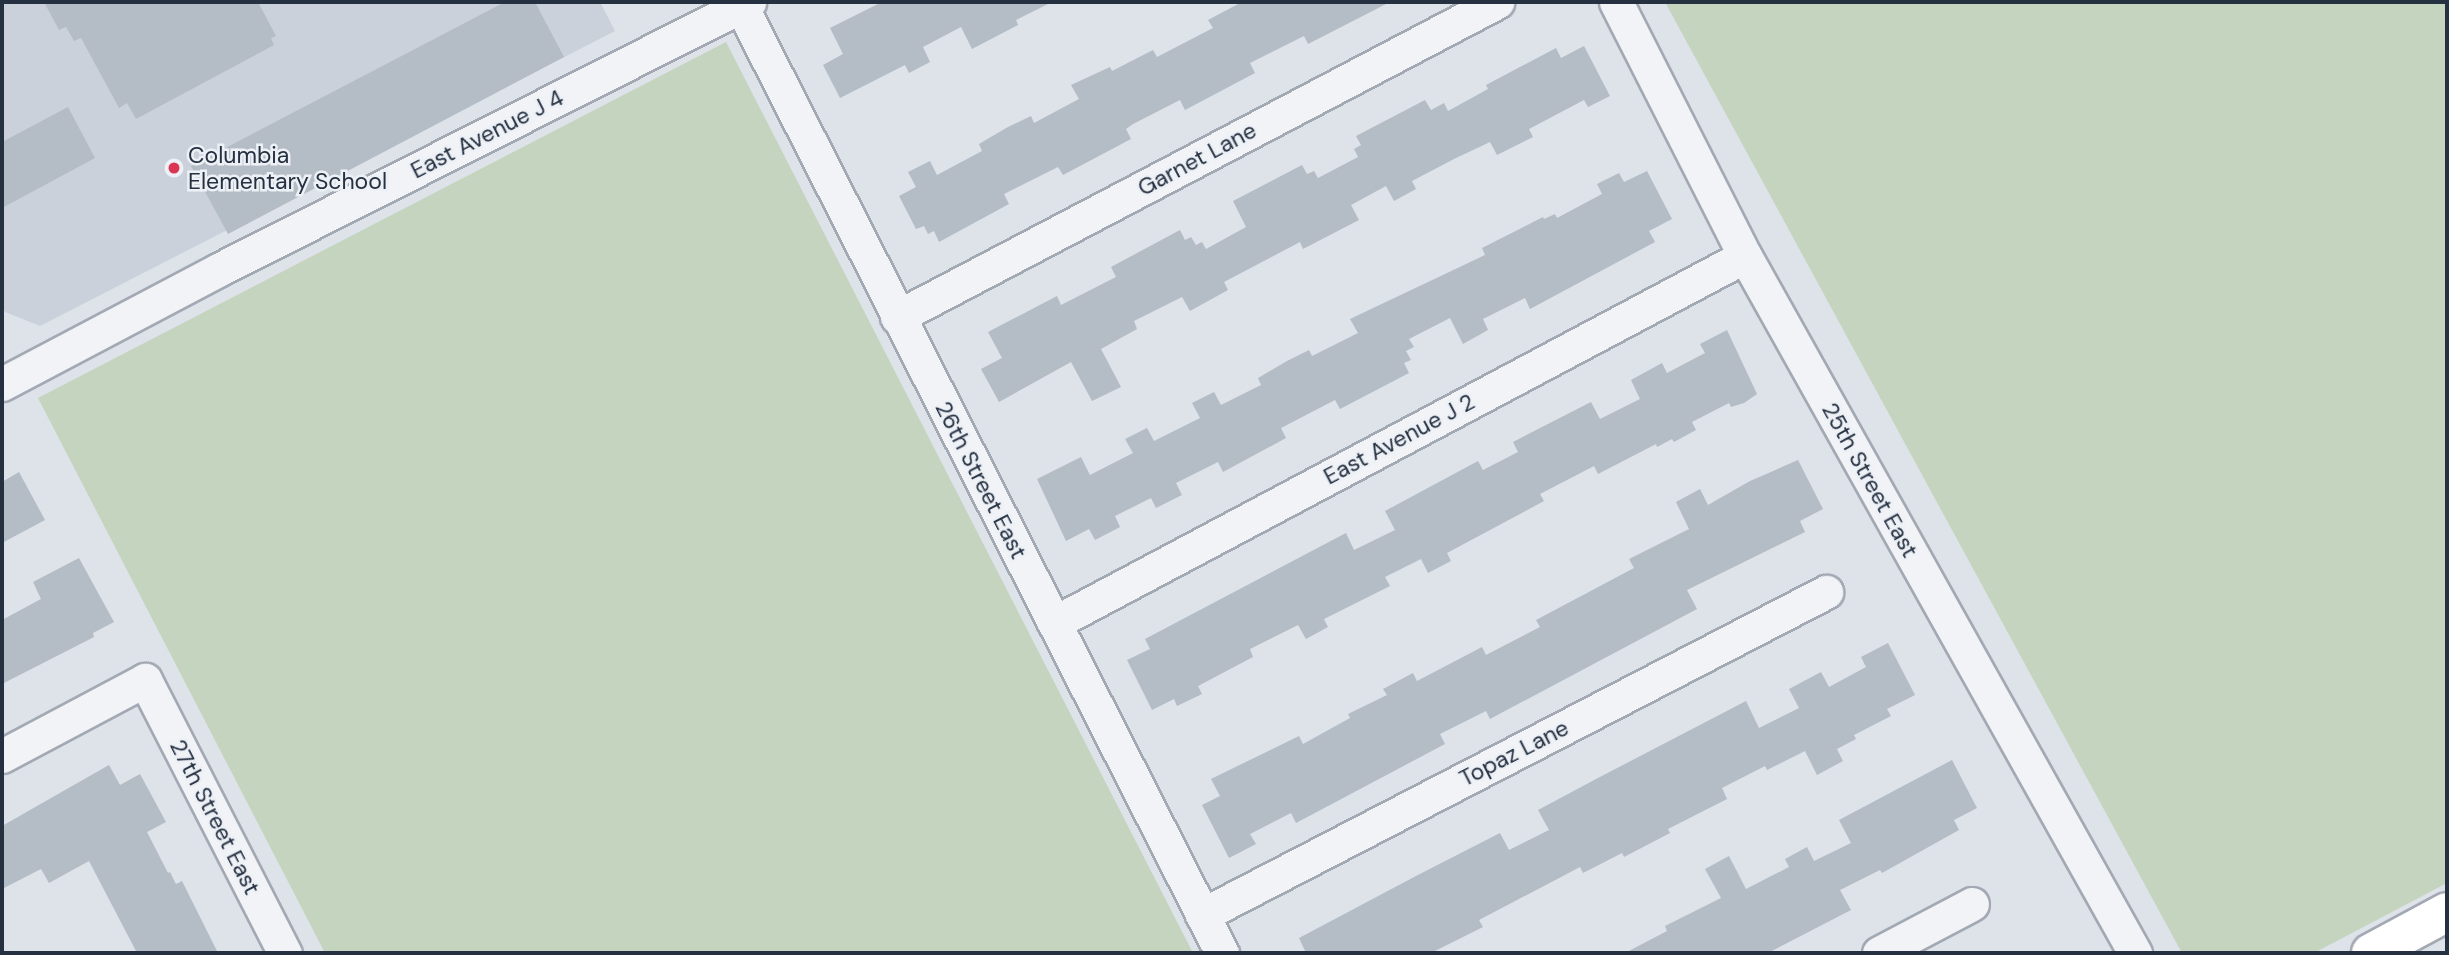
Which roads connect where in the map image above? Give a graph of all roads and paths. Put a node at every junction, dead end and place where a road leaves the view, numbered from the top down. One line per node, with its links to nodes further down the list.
1 (1497, 2): 5 (street, Garnet Lane)
2 (1616, 2): 4 (street, 25th Street East)
3 (745, 4): 5 (street, 26th Street East); 6 (street, East Avenue J 4)
4 (1745, 256): 8 (street, East Avenue J 2); 16 (street, 25th Street East)
5 (897, 317): 8 (street, 26th Street East)
6 (2, 384)
7 (1826, 592): 12 (street, Topaz Lane)
8 (1054, 623): 12 (street, 26th Street East)
9 (2, 756): 13 (street, 27th Street East)
10 (1972, 904): 15 (street)
11 (2447, 912): 17 (main road)
12 (1202, 915): 14 (street, 26th Street East)
13 (285, 953)
14 (1222, 953)
15 (1879, 953)
16 (2135, 953)
17 (2371, 953)

